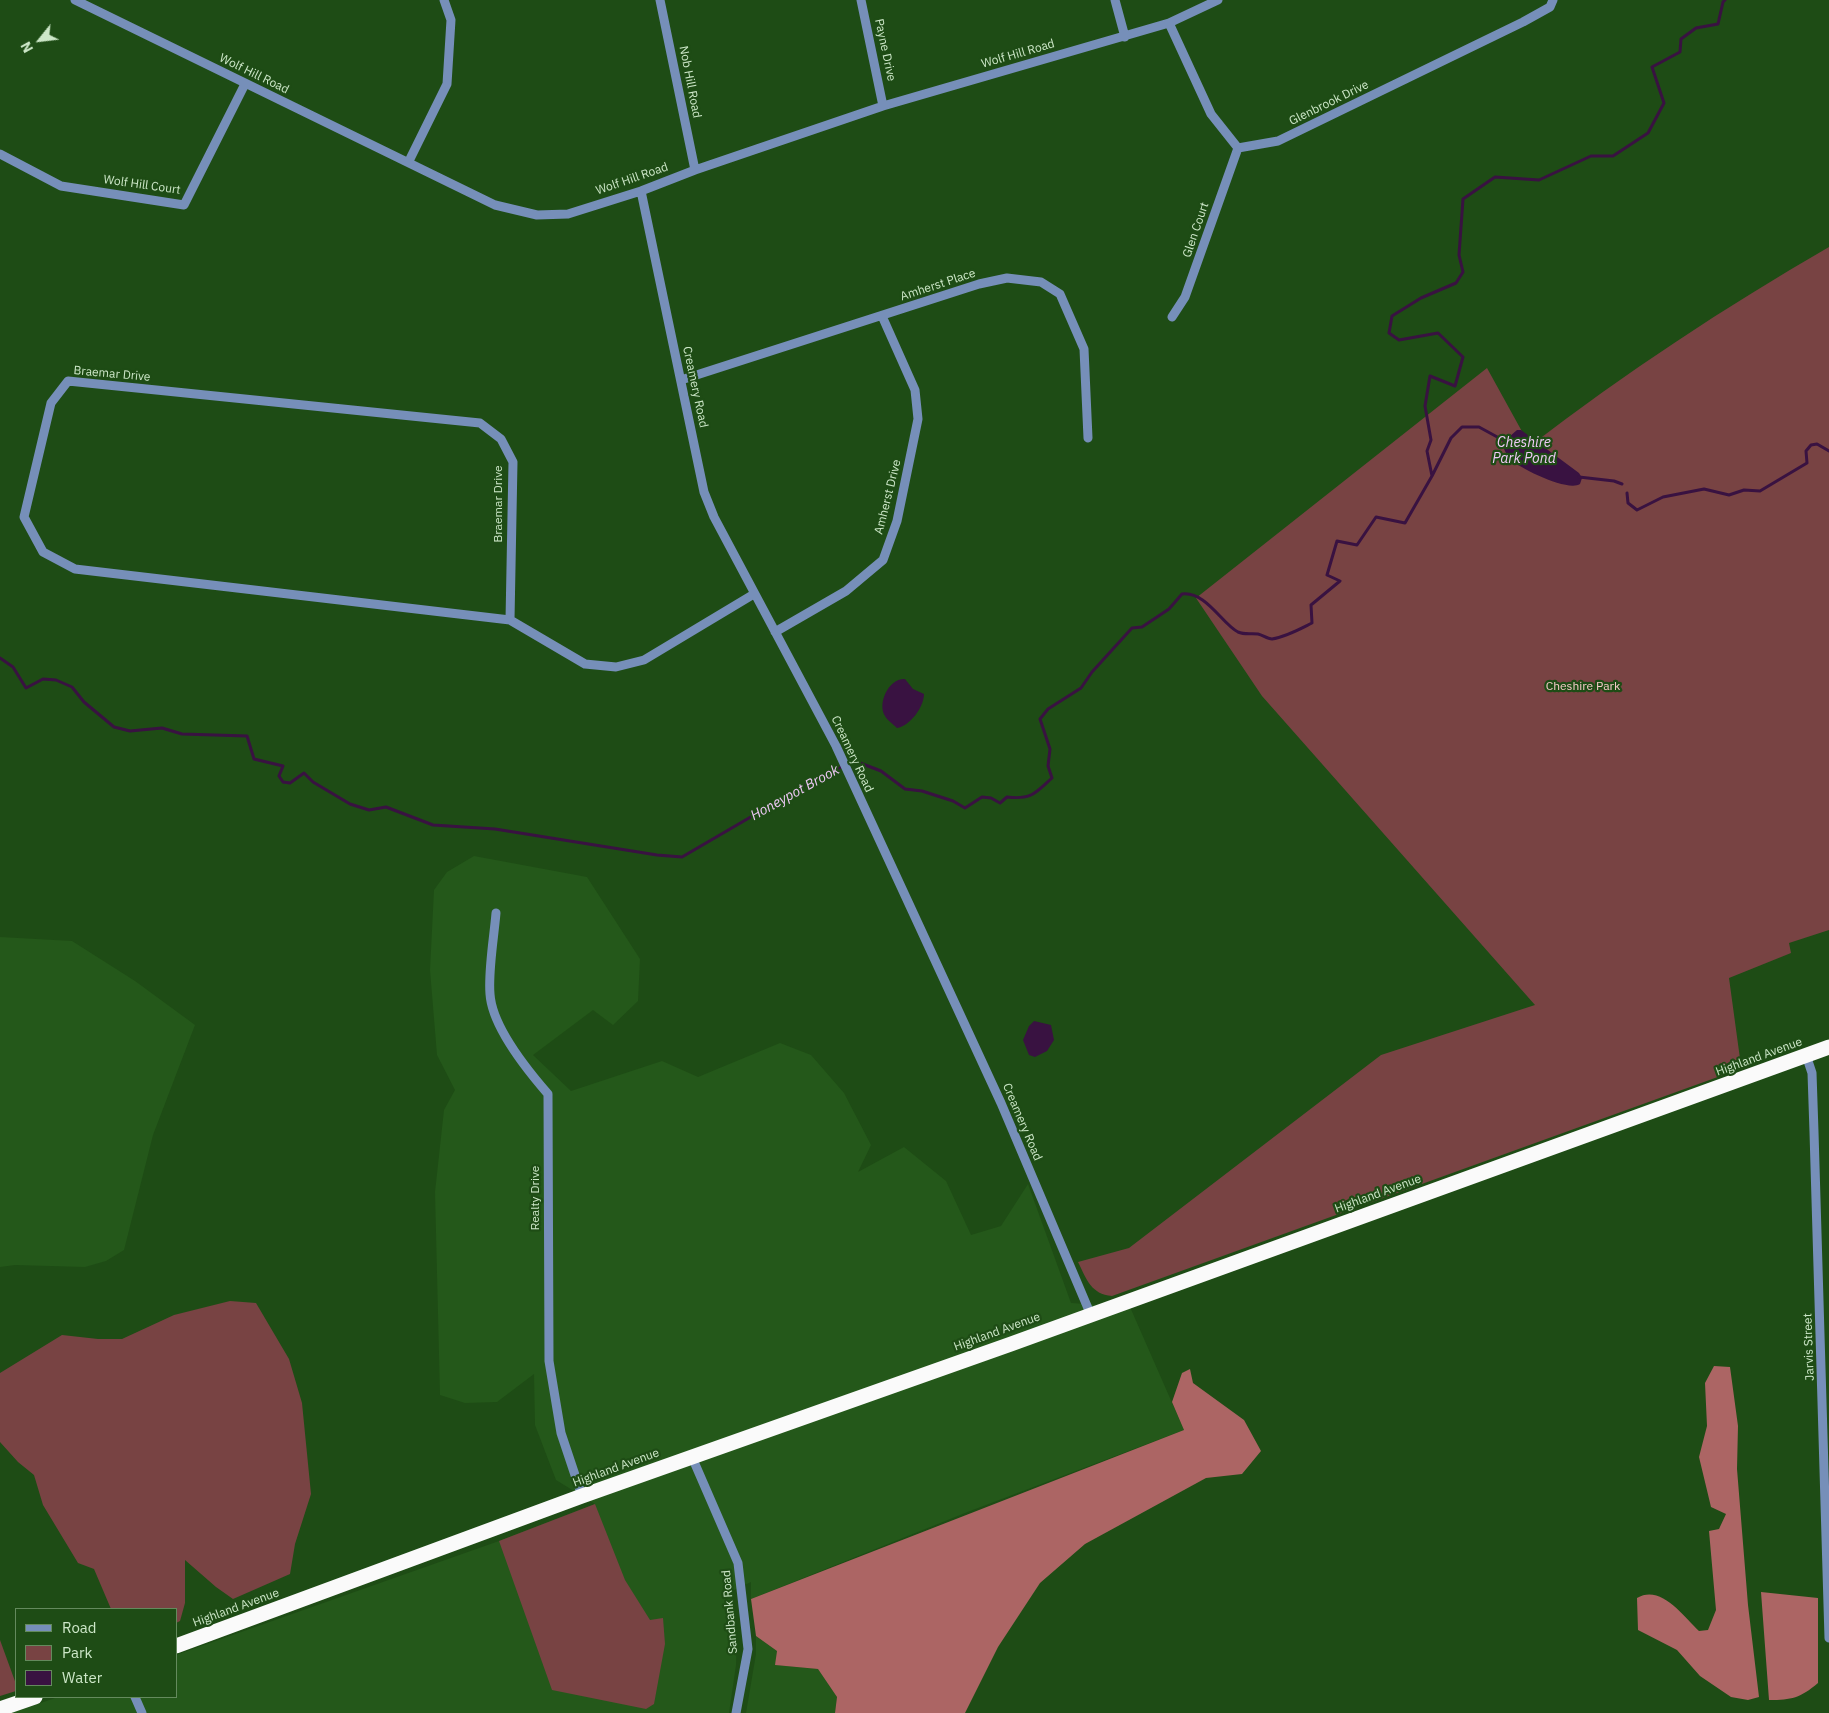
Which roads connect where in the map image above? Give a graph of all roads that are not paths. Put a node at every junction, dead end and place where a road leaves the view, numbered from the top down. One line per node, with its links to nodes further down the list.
1 (75, 0): 10 (street, Wolf Hill Road)
2 (444, 0): 14 (street)
3 (660, 0): 15 (street, Nob Hill Road)
4 (861, 0): 11 (street, Payne Drive)
5 (1115, 0): 9 (street)
6 (1218, 0): 8 (street, Wolf Hill Road)
7 (1553, 0): 12 (street, Glenbrook Drive)
8 (1169, 23): 9 (street, Wolf Hill Road); 12 (street)
9 (1125, 37): 11 (street, Wolf Hill Road)
10 (245, 84): 13 (street, Wolf Hill Court); 14 (street, Wolf Hill Road)
11 (883, 106): 15 (street, Wolf Hill Road)
12 (1238, 148): 18 (street, Glen Court)
13 (0, 154)
14 (409, 161): 16 (street, Wolf Hill Road)
15 (695, 170): 16 (street, Wolf Hill Road)
16 (641, 191): 19 (street, Creamery Road)
17 (882, 316): 19 (street, Amherst Place); 20 (street, Amherst Place); 23 (street, Amherst Drive)
18 (1172, 317)
19 (681, 380): 21 (street, Creamery Road)
20 (1088, 438)
21 (754, 594): 22 (street, Braemar Drive); 23 (street, Creamery Road)
22 (510, 620): 22 (street, Braemar Drive)
23 (775, 632): 27 (street, Creamery Road)
24 (496, 913): 29 (street, Realty Drive)
25 (1829, 1047): 26 (highway, Highland Avenue)
26 (1806, 1055): 27 (highway, Highland Avenue); 30 (street, Jarvis Street)
27 (1090, 1313): 28 (highway, Highland Avenue)
28 (692, 1457): 29 (highway, Highland Avenue); 36 (street, Sandbank Road)
29 (582, 1496): 31 (highway, Highland Avenue)
30 (1829, 1638)
31 (178, 1645)
32 (32, 1698): 34 (highway)
33 (135, 1698): 35 (street)
34 (0, 1709)
35 (142, 1713)
36 (736, 1713)

